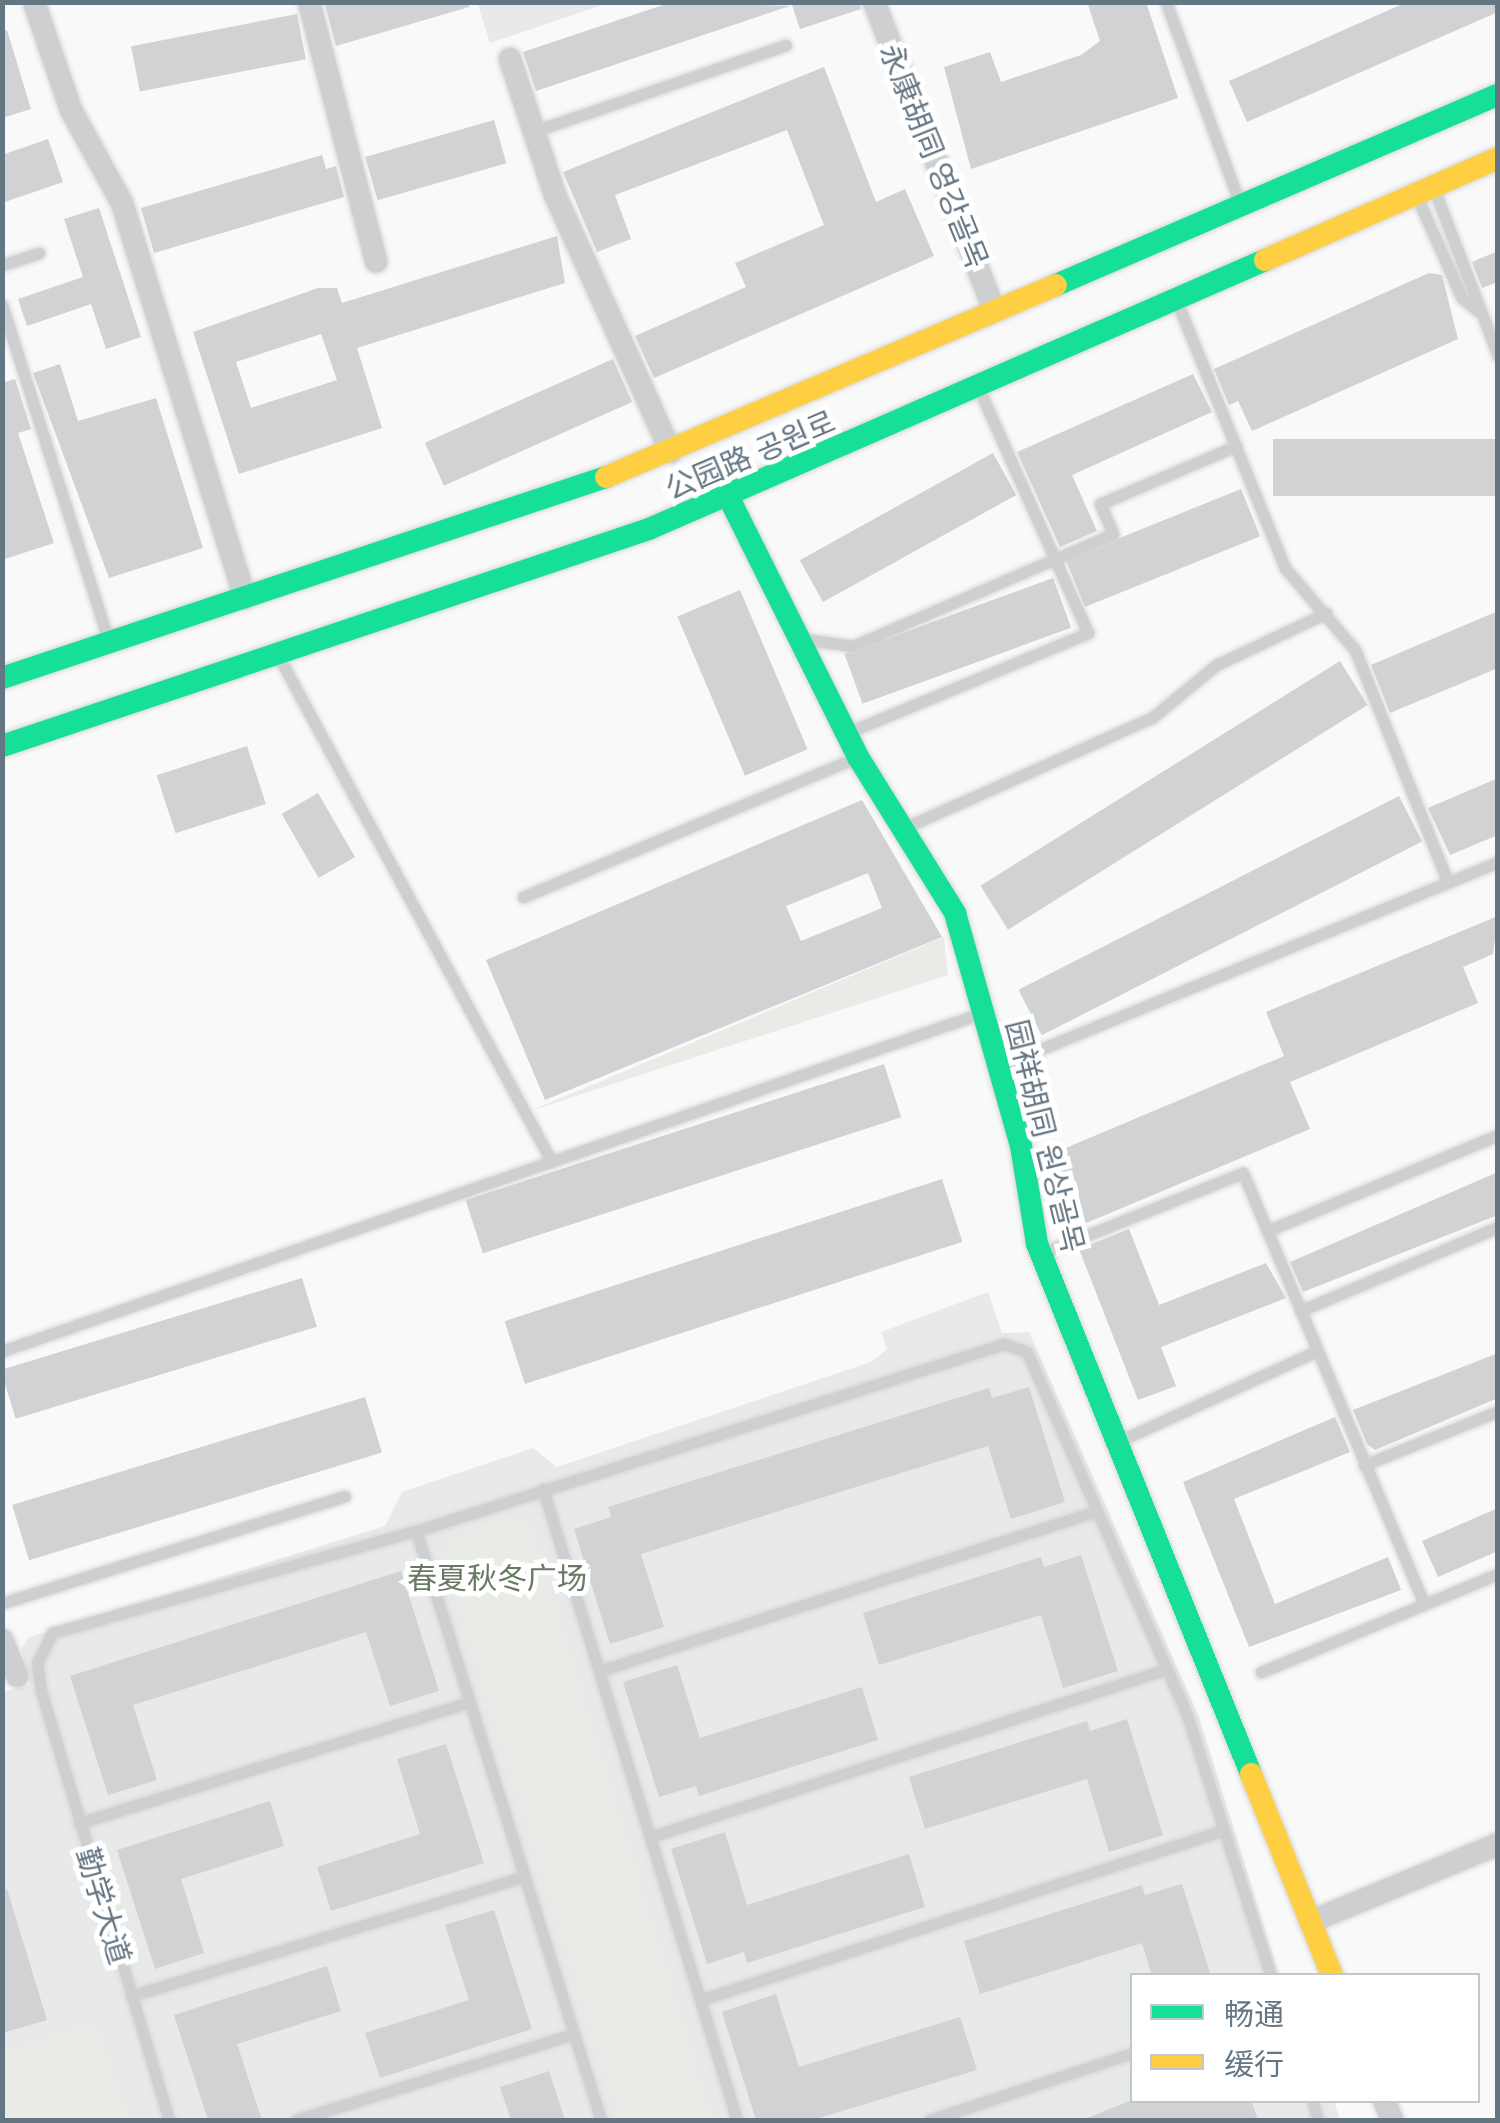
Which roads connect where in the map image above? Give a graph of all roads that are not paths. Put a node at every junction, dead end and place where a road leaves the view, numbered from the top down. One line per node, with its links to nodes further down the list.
1 (34, 2): 25 (street)
2 (310, 2): 13 (street)
3 (874, 2): 17 (street, 永康胡同 영강골목)
4 (1166, 2): 11 (lane)
5 (786, 45): 8 (lane)
6 (510, 59): 8 (street)
7 (1498, 95): 11 (main road, 公园路 공원로)
8 (535, 131): 22 (street)
9 (1498, 158): 10 (main road, 公园路 공원로)
10 (1424, 191): 15 (main road, 公园路 공원로); 18 (lane); 18 (lane)
11 (1239, 202): 17 (main road, 公园路 공원로)
12 (39, 253): 14 (lane)
13 (376, 262)
14 (2, 265)
15 (1177, 301): 20 (main road, 公园路 공원로); 21 (lane)
16 (2, 305): 28 (lane)
17 (994, 309): 22 (main road, 公园路 공원로)
18 (1478, 311): 19 (lane)
19 (1498, 356)
20 (979, 388): 23 (main road, 公园路 공원로); 24 (lane)
21 (1236, 446): 24 (lane); 26 (lane)
22 (671, 452): 25 (main road, 公园路 공원로)
23 (730, 498): 27 (main road, 园祥胡同 원상골목); 29 (main road, 公园路 공원로)
24 (1055, 559): 27 (lane); 31 (lane)
25 (245, 598): 28 (main road, 公园路 공원로)
26 (1326, 613): 34 (lane); 36 (lane)
27 (799, 640): 31 (main road, 园祥胡同 원상골목)
28 (110, 644): 30 (main road, 公园路 공원로)
29 (280, 659): 32 (main road, 公园路 공원로); 41 (lane)
30 (2, 678)
31 (846, 733): 33 (main road, 园祥胡同 원상골목)
32 (2, 746)
33 (858, 756): 34 (main road, 园祥胡同 원상골목); 37 (lane)
34 (906, 827): 38 (main road, 园祥胡同 원상골목)
35 (1498, 862): 36 (lane)
36 (1448, 882): 39 (lane)
37 (523, 896)
38 (983, 1013): 39 (main road, 园祥胡同 원상골목); 41 (lane)
39 (998, 1066): 44 (main road, 园祥胡同 원상골목)
40 (1498, 1134): 43 (lane)
41 (549, 1157): 46 (lane)
42 (1498, 1226): 45 (lane)
43 (1267, 1231): 44 (lane); 45 (lane)
44 (1041, 1254): 49 (main road, 园祥胡同 원상골목)
45 (1300, 1310): 47 (lane)
46 (2, 1351)
47 (1317, 1351): 49 (lane); 50 (lane)
48 (1498, 1411): 50 (lane)
49 (1113, 1443): 69 (main road, 园祥胡同 원상골목)
50 (1364, 1465): 57 (lane)
51 (543, 1488): 53 (lane); 54 (lane); 60 (lane)
52 (345, 1496): 56 (lane)
53 (1097, 1510): 59 (lane); 60 (lane)
54 (416, 1531): 63 (lane); 64 (lane, 勤学大道)
55 (1498, 1574): 57 (lane)
56 (2, 1603)
57 (1424, 1604): 61 (lane)
58 (2, 1640): 62 (street)
59 (1167, 1669): 65 (lane); 66 (lane)
60 (598, 1671): 66 (lane)
61 (1261, 1672)
62 (17, 1676)
63 (468, 1704): 64 (lane); 68 (lane)
64 (80, 1824): 72 (lane, 勤学大道)
65 (1224, 1830): 70 (lane); 73 (lane)
66 (650, 1837): 73 (lane)
67 (1498, 1844): 69 (street)
68 (522, 1878): 72 (lane); 74 (lane)
69 (1310, 1922): 71 (main road, 园祥胡同 원상골목)
70 (1270, 1973)
71 (1331, 1973)
72 (131, 1996): 76 (lane, 勤学大道)
73 (700, 2000): 79 (lane)
74 (571, 2035): 77 (lane); 78 (lane)
75 (1130, 2054): 80 (lane)
76 (169, 2120)
77 (296, 2120)
78 (601, 2120)
79 (737, 2120)
80 (930, 2120)

